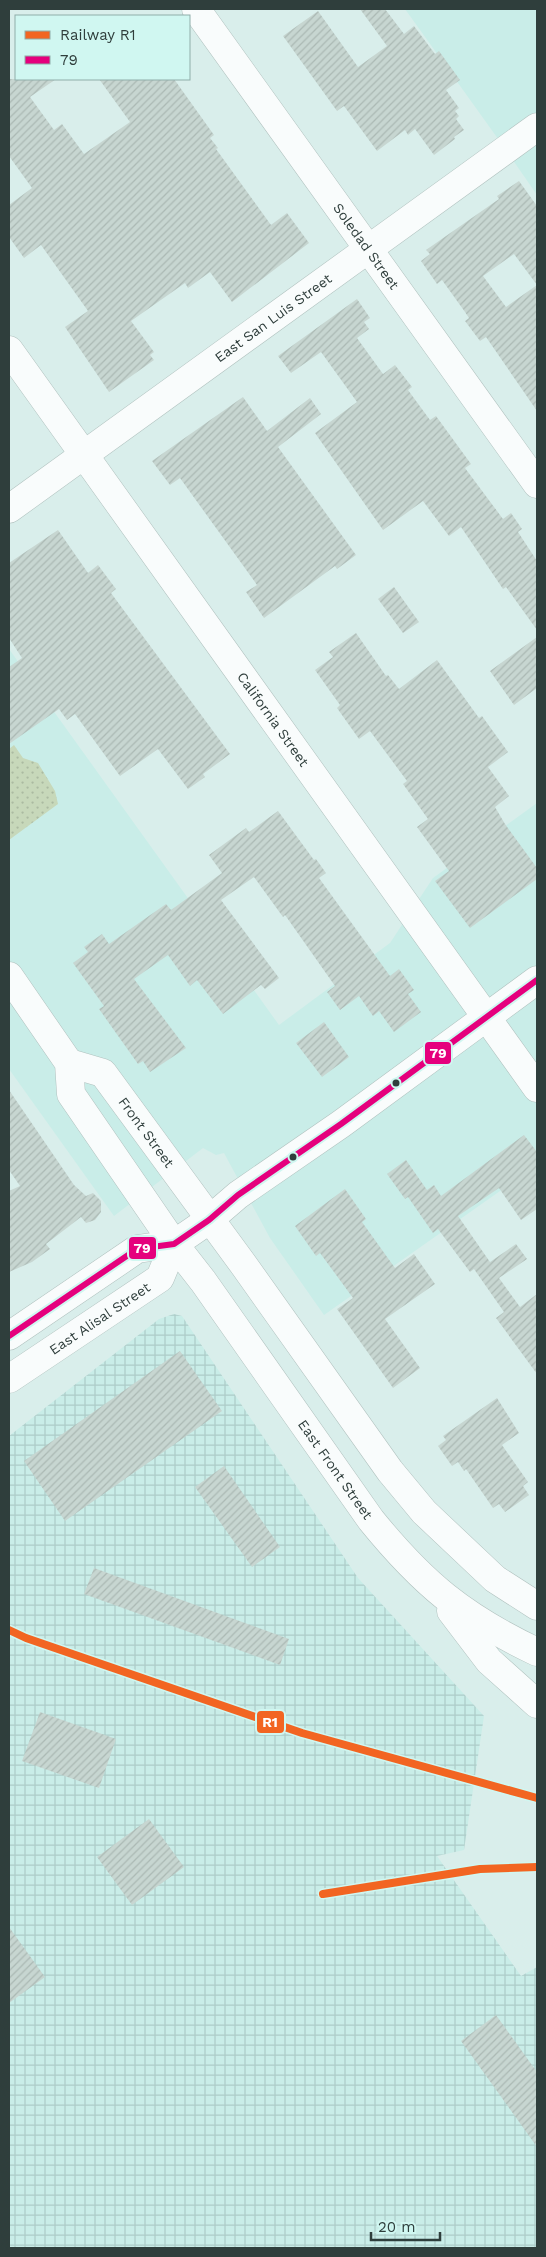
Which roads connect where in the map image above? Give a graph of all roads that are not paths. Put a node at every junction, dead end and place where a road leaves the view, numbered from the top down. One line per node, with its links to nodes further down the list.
1 (196, 9): 3 (main road, Soledad Street)
2 (537, 127): 3 (main road, East San Luis Street)
3 (369, 248): 5 (main road, East San Luis Street); 6 (main road, Soledad Street)
4 (9, 350): 5 (main road, California Street)
5 (84, 455): 7 (main road, East San Luis Street); 10 (main road, California Street)
6 (537, 484)
7 (9, 510)
8 (9, 976): 11 (main road)
9 (537, 980): 10 (main road)
10 (486, 1017): 12 (main road, California Street); 13 (main road)
11 (69, 1063): 13 (main road, Front Street); 14 (main road)
12 (537, 1088)
13 (209, 1220): 14 (main road); 18 (main road)
14 (174, 1244): 15 (main road); 16 (main road, East Alisal Street); 17 (main road, East Front Street)
15 (9, 1336)
16 (9, 1379)
17 (435, 1590): 19 (main road, East Front Street); 20 (main road)
18 (537, 1606)
19 (537, 1652)
20 (537, 1704)

